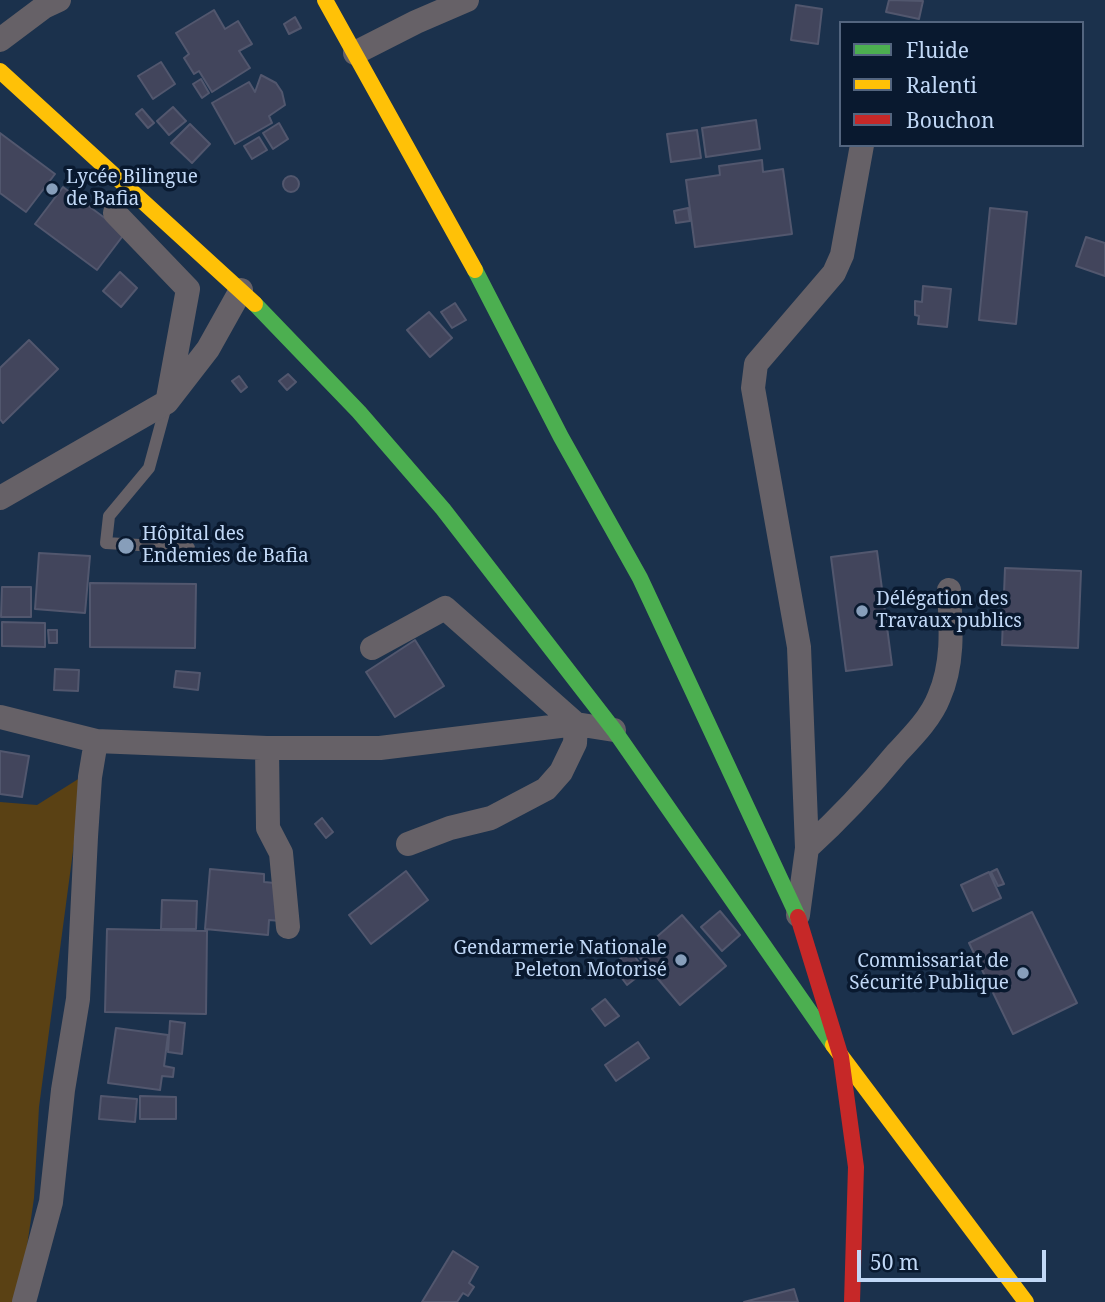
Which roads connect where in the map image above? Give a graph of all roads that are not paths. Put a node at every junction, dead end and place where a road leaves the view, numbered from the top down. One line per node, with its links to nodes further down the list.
1 (59, 0): 4 (street)
2 (325, 0): 5 (main road)
3 (467, 0): 5 (street)
4 (0, 40)
5 (355, 53): 22 (main road)
6 (0, 71): 9 (main road)
7 (862, 147): 21 (street)
8 (115, 213): 10 (street)
9 (241, 290): 10 (street); 17 (main road)
10 (167, 402): 11 (street); 12 (lane)
11 (0, 498)
12 (189, 548)
13 (949, 590): 21 (street)
14 (372, 648): 16 (street)
15 (0, 718): 18 (street)
16 (576, 724): 17 (street); 19 (street); 20 (street)
17 (614, 730): 24 (main road)
18 (96, 741): 19 (street); 25 (street)
19 (267, 748): 23 (street)
20 (408, 844)
21 (807, 848): 22 (street)
22 (798, 916): 24 (main road)
23 (288, 926)
24 (841, 1057): 26 (main road); 27 (main road)
25 (24, 1302)
26 (852, 1302)
27 (1026, 1302)

